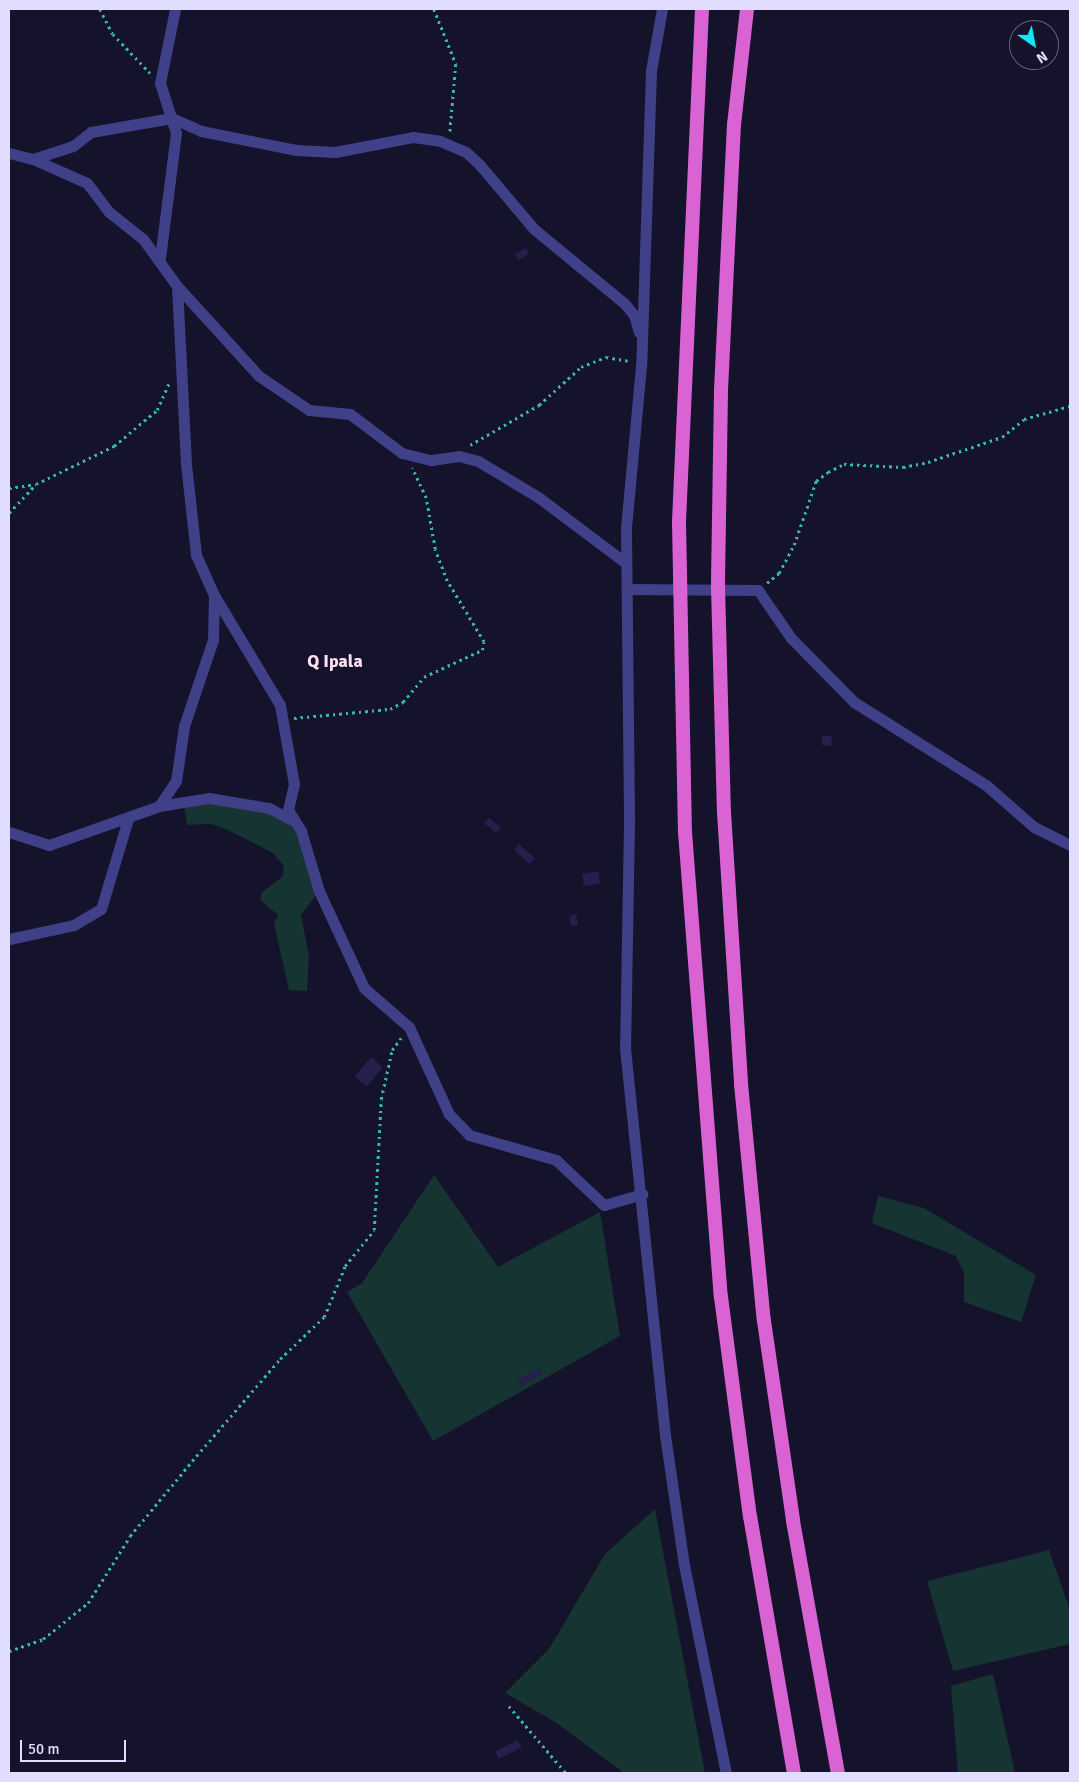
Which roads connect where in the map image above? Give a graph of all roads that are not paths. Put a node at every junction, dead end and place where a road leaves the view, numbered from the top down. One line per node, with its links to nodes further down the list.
1 (174, 9): 5 (street)
2 (662, 9): 10 (street)
3 (702, 9): 14 (highway)
4 (747, 9): 12 (highway)
5 (172, 118): 7 (street); 8 (street); 10 (street)
6 (9, 153): 7 (street)
7 (33, 159): 8 (street)
8 (160, 258): 9 (street)
9 (177, 286): 11 (street); 15 (street)
10 (641, 340): 11 (street)
11 (626, 564): 13 (street)
12 (718, 586): 14 (street); 20 (street); 25 (highway)
13 (627, 588): 14 (street); 22 (street)
14 (680, 588): 24 (highway)
15 (214, 595): 16 (street); 18 (street)
16 (159, 806): 17 (street); 18 (street)
17 (128, 819): 19 (street); 21 (street)
18 (290, 819): 22 (street)
19 (9, 832)
20 (1070, 845)
21 (9, 939)
22 (642, 1194): 23 (street)
23 (726, 1773)
24 (794, 1773)
25 (838, 1773)

